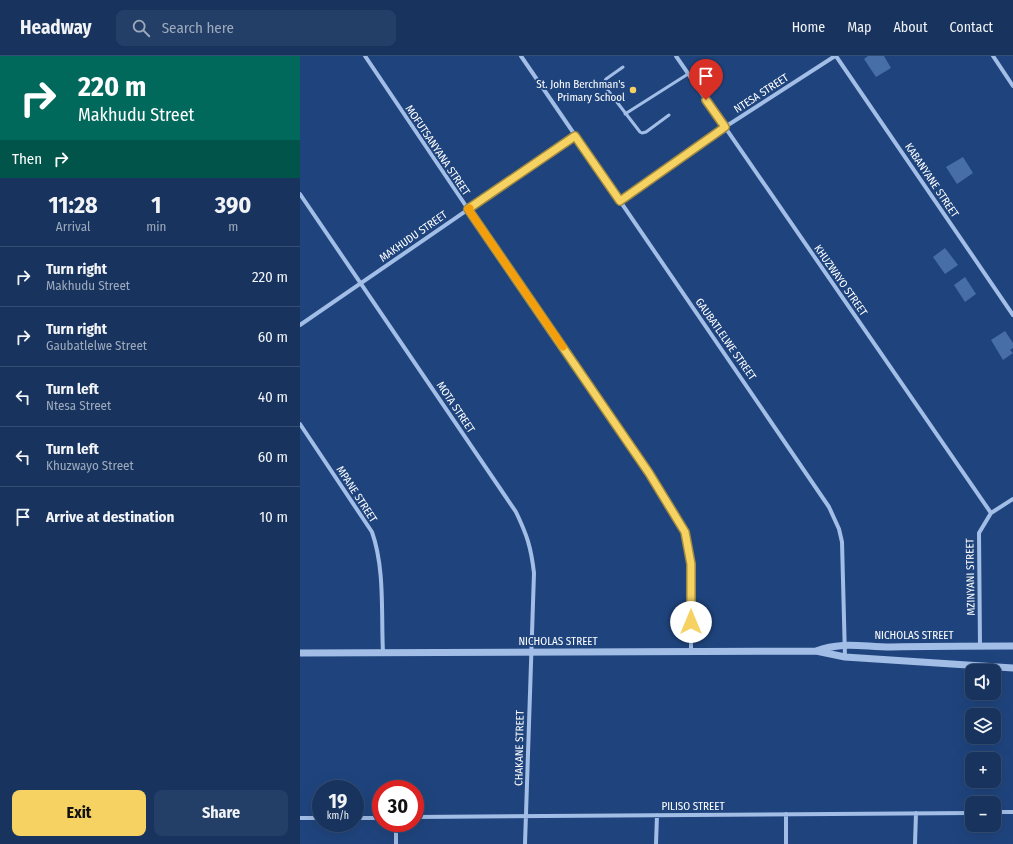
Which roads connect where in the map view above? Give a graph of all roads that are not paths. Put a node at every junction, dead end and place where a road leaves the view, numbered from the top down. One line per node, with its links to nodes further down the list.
1 (364, 56): 15 (street, MOFUTSANYANA STREET)
2 (521, 56): 12 (street, GAUBATLELWE STREET)
3 (676, 56): 7 (street, KHUZWAYO STREET)
4 (835, 56): 11 (street, NTESA STREET); 17 (street, KABANYANE STREET)
5 (993, 56): 8 (street)
6 (623, 67): 9 (lane)
7 (688, 74): 9 (lane); 11 (street, KHUZWAYO STREET)
8 (1013, 86)
9 (626, 114): 10 (lane)
10 (669, 115)
11 (725, 127): 14 (street, NTESA STREET); 21 (street, KHUZWAYO STREET)
12 (575, 136): 14 (street, GAUBATLELWE STREET); 15 (street, MAKHUDU STREET)
13 (300, 194): 16 (street, MOTA STREET)
14 (620, 201): 22 (street, GAUBATLELWE STREET)
15 (468, 209): 16 (street, MAKHUDU STREET); 27 (street, MOFUTSANYANA STREET)
16 (360, 283): 18 (street, MAKHUDU STREET); 26 (street, MOTA STREET)
17 (1013, 315)
18 (300, 325)
19 (300, 424): 29 (street, MPANE STREET)
20 (1013, 499): 21 (street, MZINYANI STREET)
21 (991, 514): 23 (street, MZINYANI STREET)
22 (844, 645): 23 (street, NICHOLAS STREET); 25 (street, NICHOLAS STREET); 30 (street, GAUBATLELWE STREET)
23 (980, 646): 24 (street, NICHOLAS STREET)
24 (1013, 646)
25 (816, 651): 27 (street, NICHOLAS STREET); 30 (street, NICHOLAS STREET)
26 (530, 652): 27 (street, NICHOLAS STREET); 29 (street, NICHOLAS STREET); 38 (street, CHAKANE STREET)
27 (691, 652)
28 (300, 653): 29 (street, NICHOLAS STREET)
29 (383, 653)
30 (845, 657): 31 (street, NICHOLAS STREET)
31 (1013, 668)
32 (1001, 812): 33 (street)
33 (1013, 812)
34 (916, 813): 35 (street, PILISO STREET); 36 (street, PILISO STREET); 47 (street)
35 (965, 813)
36 (786, 814): 37 (street, PILISO STREET); 46 (street)
37 (657, 815): 38 (street, PILISO STREET); 45 (street)
38 (526, 816): 39 (street, PILISO STREET); 44 (street, CHAKANE STREET)
39 (424, 817)
40 (300, 818): 41 (street)
41 (312, 818)
42 (396, 832): 43 (street)
43 (396, 844)
44 (525, 844)
45 (656, 844)
46 (786, 844)
47 (915, 844)

